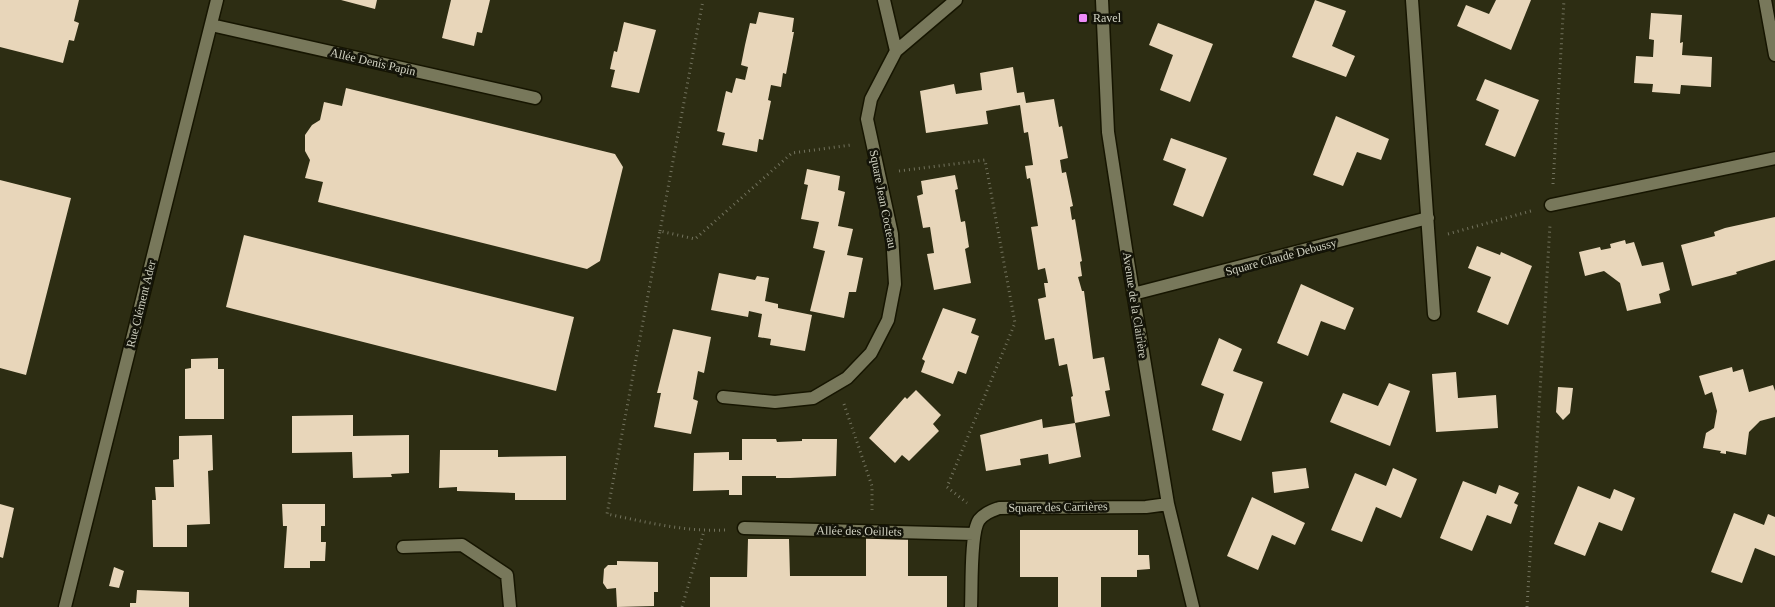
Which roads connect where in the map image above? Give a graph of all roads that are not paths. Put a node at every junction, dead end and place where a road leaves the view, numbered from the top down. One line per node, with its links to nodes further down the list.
1 (217, 0): 7 (street, Rue Clément Ader)
2 (884, 0): 8 (street)
3 (956, 0): 8 (street, Square Jean Cocteau)
4 (1102, 0): 14 (street, Avenue de la Clairière)
5 (1412, 0): 13 (street)
6 (1765, 0): 9 (street)
7 (211, 25): 10 (street, Allée Denis Papin); 21 (street, Rue Clément Ader)
8 (896, 51): 16 (street, Square Jean Cocteau)
9 (1775, 55)
10 (535, 98)
11 (1775, 158): 12 (street)
12 (1551, 205)
13 (1428, 218): 14 (street, Square Claude Debussy); 15 (street)
14 (1133, 294): 17 (street, Avenue de la Clairière)
15 (1434, 314)
16 (723, 397)
17 (1168, 504): 19 (street, Square des Carrières); 24 (street, Avenue de la Clairière)
18 (744, 528): 19 (street, Allée des Oeillets)
19 (974, 534): 23 (street)
20 (403, 548): 22 (street)
21 (65, 607)
22 (510, 607)
23 (971, 607)
24 (1193, 607)

